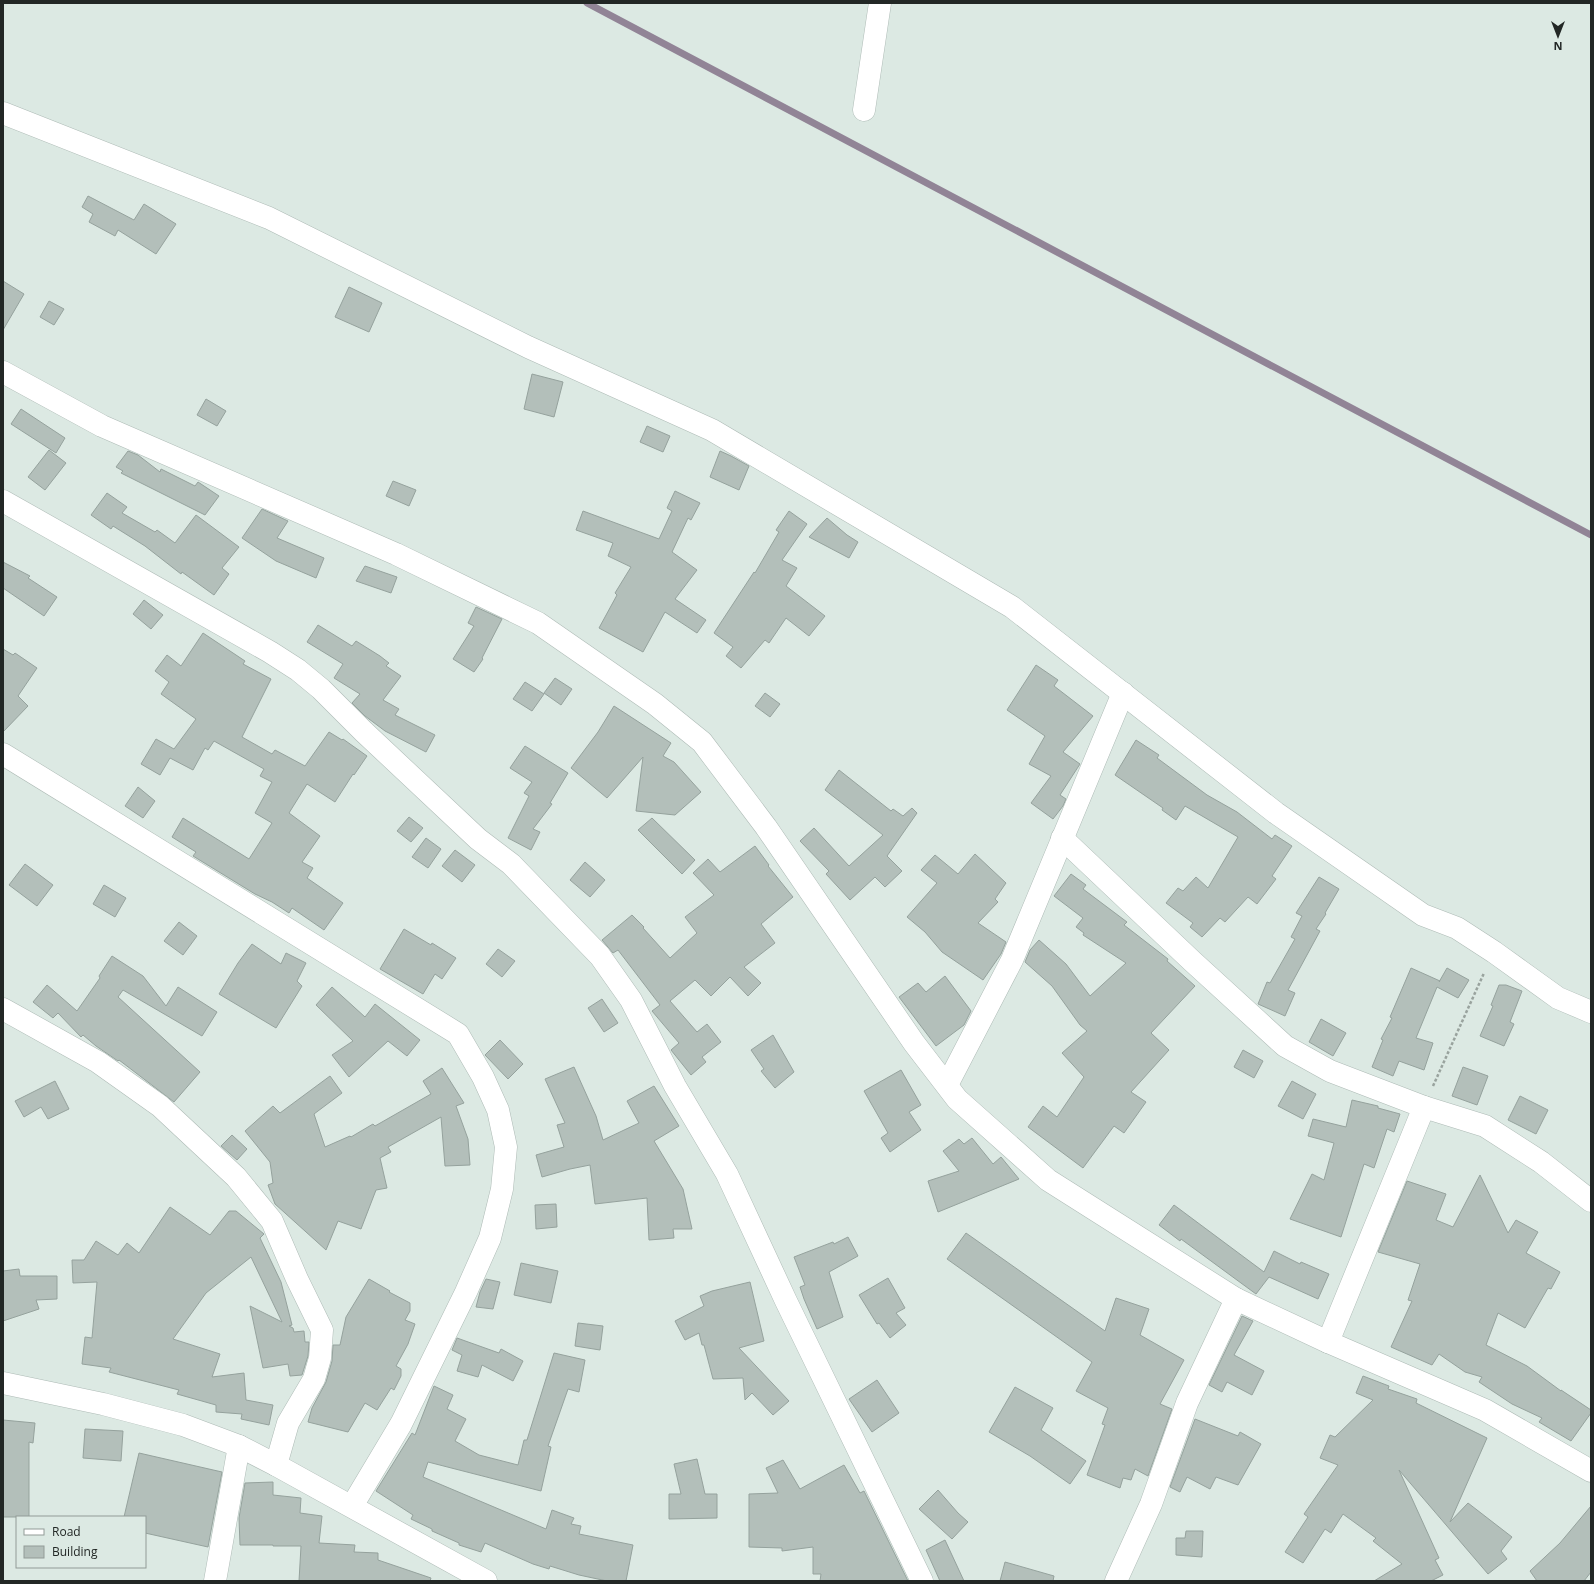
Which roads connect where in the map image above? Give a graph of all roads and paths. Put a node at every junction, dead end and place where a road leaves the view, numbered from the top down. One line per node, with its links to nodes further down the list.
1 (880, 3): 2 (street)
2 (864, 110)
3 (3, 113): 6 (street)
4 (3, 372): 12 (street)
5 (3, 500): 24 (street)
6 (1123, 694): 8 (street); 9 (street)
7 (3, 754): 21 (street)
8 (1062, 838): 12 (street); 13 (street)
9 (1494, 952): 11 (street); 13 (path)
10 (3, 1009): 19 (street)
11 (1591, 1012)
12 (947, 1085): 15 (street)
13 (1424, 1107): 14 (street); 16 (street)
14 (1591, 1201)
15 (1236, 1299): 16 (street); 25 (street)
16 (1328, 1342): 20 (street)
17 (3, 1383): 18 (street)
18 (239, 1446): 19 (street); 22 (street)
19 (276, 1464): 21 (street)
20 (1591, 1472)
21 (352, 1506): 23 (street)
22 (215, 1581)
23 (486, 1581)
24 (922, 1581)
25 (1116, 1581)

